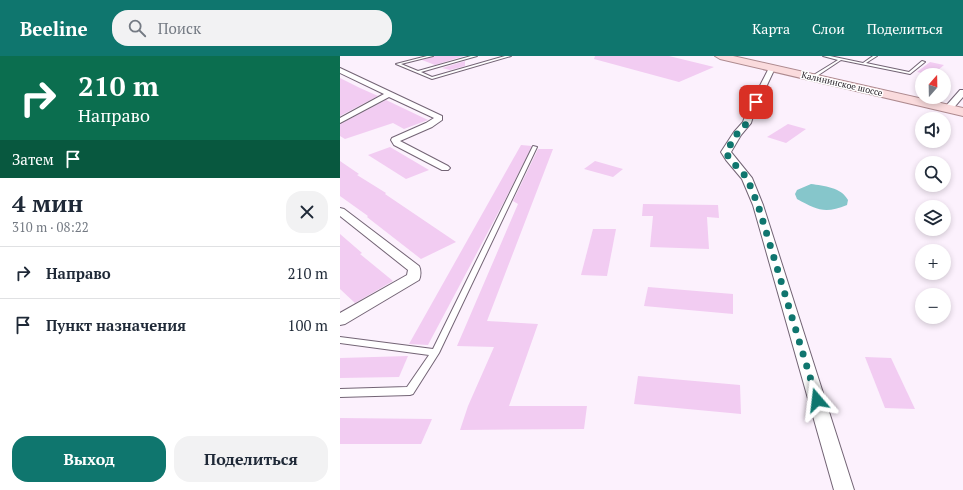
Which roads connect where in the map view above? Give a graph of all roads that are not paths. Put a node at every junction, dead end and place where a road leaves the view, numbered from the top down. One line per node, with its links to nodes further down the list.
1 (431, 56): 12 (lane)
2 (475, 56): 12 (lane)
3 (509, 56): 12 (lane)
4 (720, 56): 10 (main road, Калининское шоссе)
5 (825, 56): 7 (lane)
6 (875, 56): 9 (lane)
7 (841, 59): 9 (lane); 13 (lane)
8 (923, 62): 9 (lane)
9 (862, 64)
10 (772, 68): 13 (main road, Калининское шоссе); 26 (street)
11 (340, 70): 15 (street)
12 (417, 72)
13 (813, 78): 16 (main road, Калининское шоссе)
14 (963, 92): 16 (street)
15 (389, 94): 18 (street); 20 (street)
16 (948, 108): 17 (main road, Калининское шоссе)
17 (963, 112)
18 (340, 121)
19 (536, 147): 24 (lane)
20 (445, 168)
21 (340, 211): 22 (street)
22 (340, 320)
23 (340, 340): 24 (lane)
24 (435, 353): 25 (lane)
25 (340, 393)
26 (844, 490)

